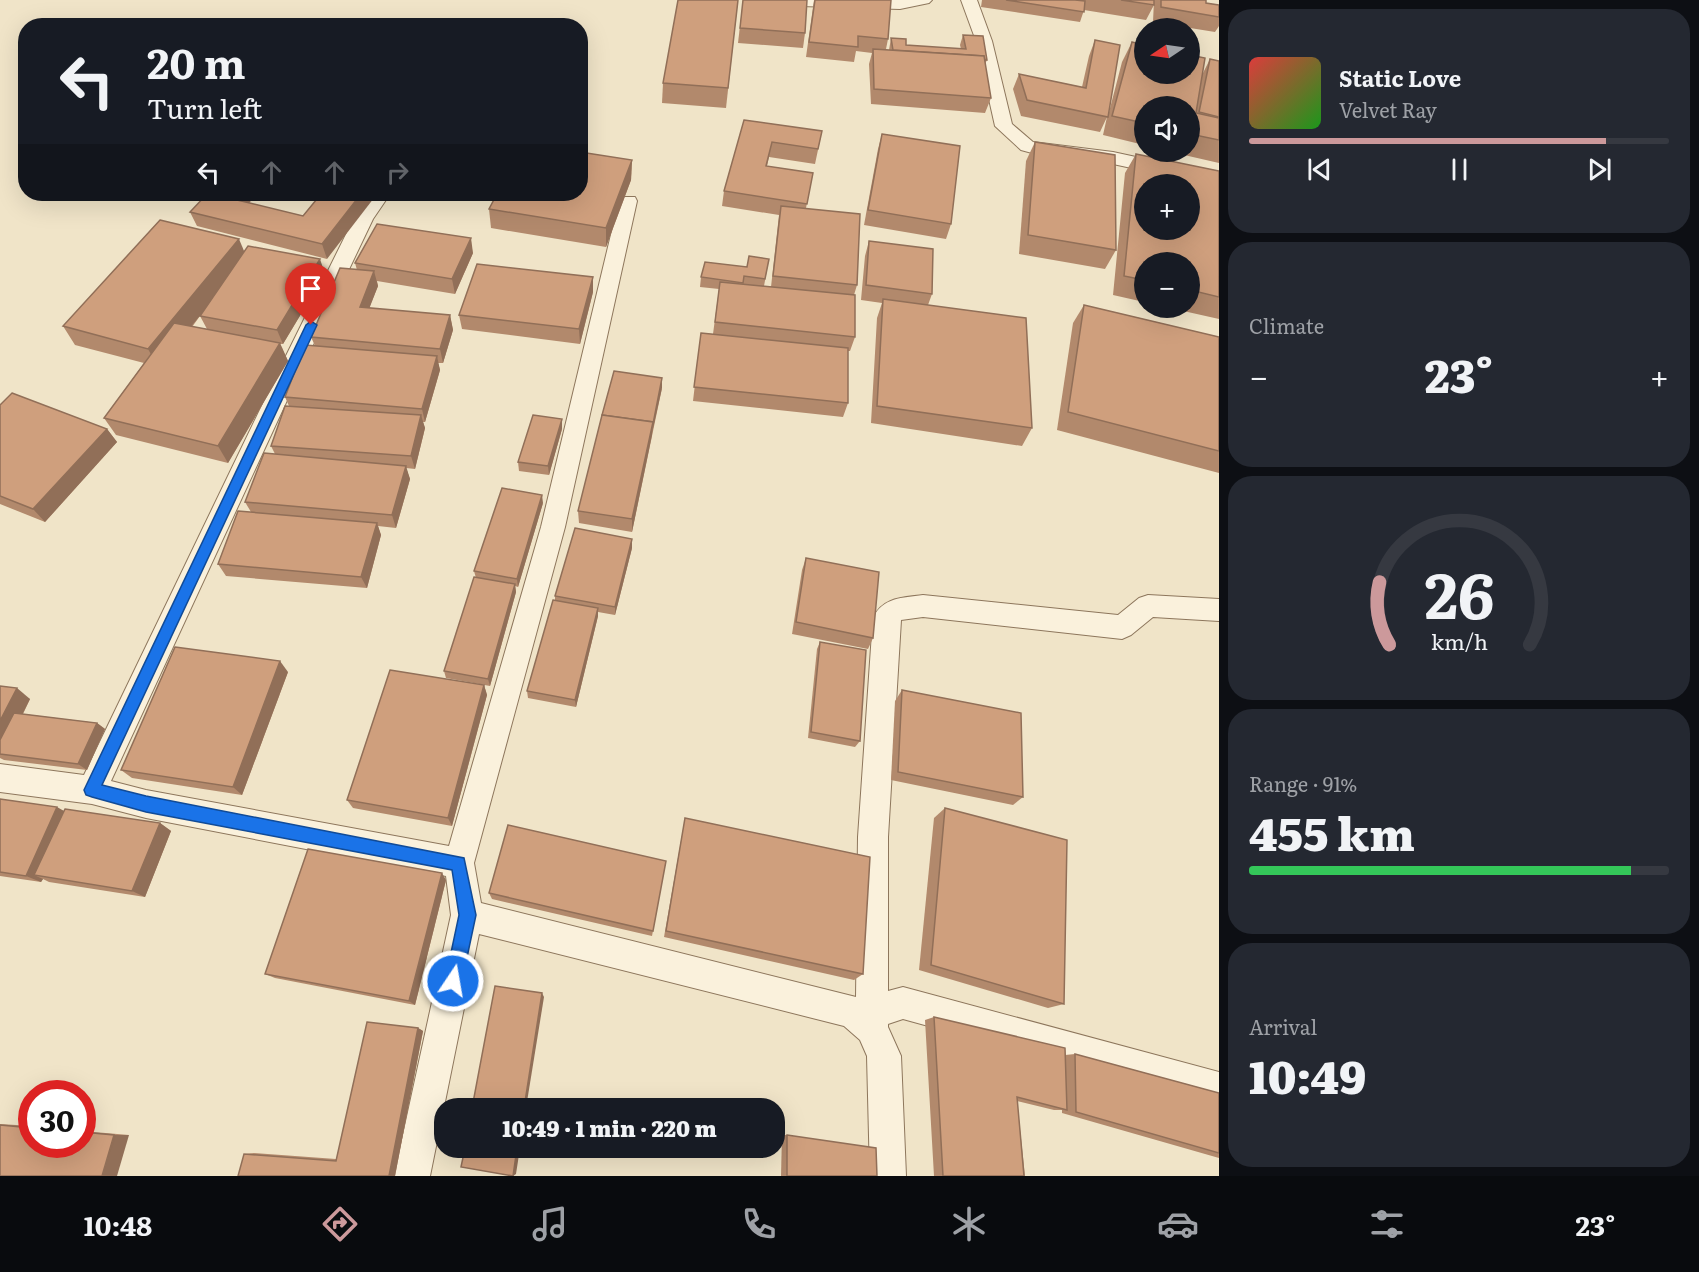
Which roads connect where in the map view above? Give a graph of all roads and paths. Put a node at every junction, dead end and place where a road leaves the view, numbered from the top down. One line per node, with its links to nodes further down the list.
1 (767, 0): 2 (street)
2 (924, 0)
3 (969, 0): 4 (street)
4 (1219, 181)
5 (376, 201): 9 (street)
6 (628, 201): 10 (street)
7 (1219, 610): 12 (street)
8 (0, 778): 9 (street)
9 (92, 790): 10 (street)
10 (459, 863): 11 (street)
11 (467, 915): 12 (street); 14 (street)
12 (872, 1020): 13 (street); 15 (street)
13 (1219, 1089)
14 (412, 1176)
15 (888, 1176)

